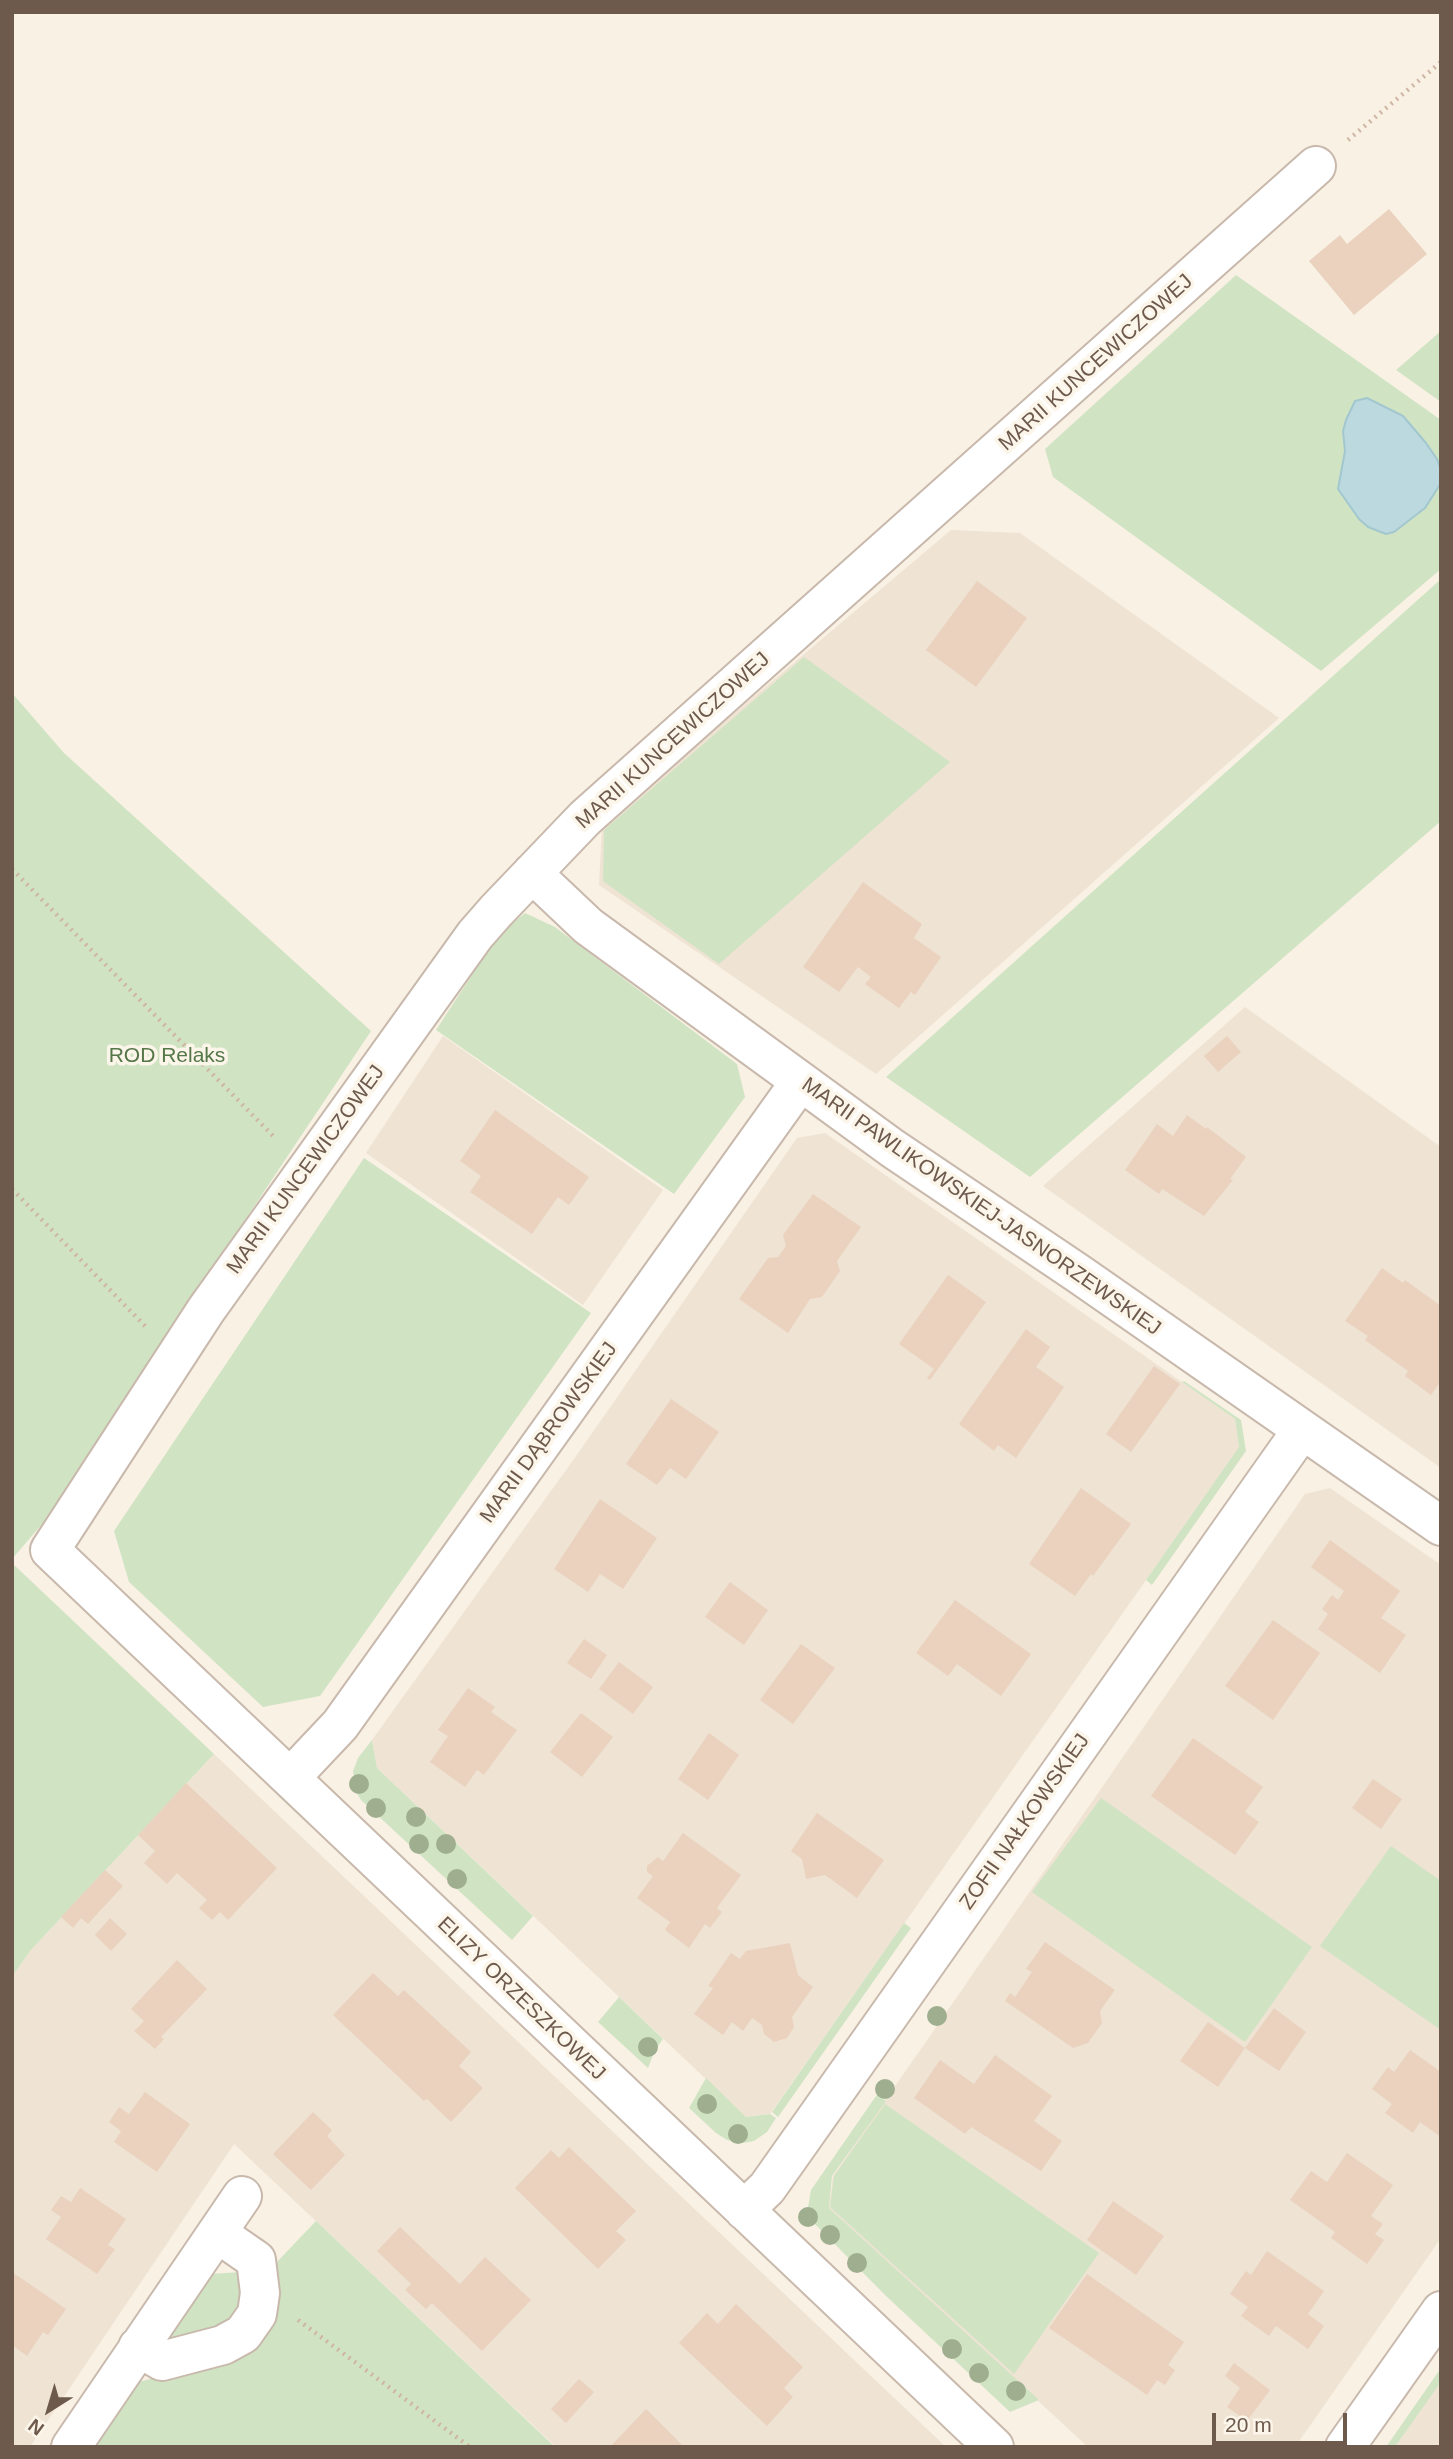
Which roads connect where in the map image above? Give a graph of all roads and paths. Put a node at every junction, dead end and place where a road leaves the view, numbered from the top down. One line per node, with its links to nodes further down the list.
1 (1441, 61): 2 (path)
2 (1316, 166): 4 (street, MARII KUNCEWICZOWEJ)
3 (12, 869): 6 (path)
4 (532, 873): 5 (street, MARII PAWLIKOWSKIEJ-JASNORZEWSKIEJ); 11 (street, MARII KUNCEWICZOWEJ)
5 (800, 1082): 9 (street, MARII PAWLIKOWSKIEJ-JASNORZEWSKIEJ); 12 (street, MARII DĄBROWSKIEJ)
6 (283, 1146)
7 (12, 1189): 8 (path)
8 (147, 1327)
9 (1302, 1430): 10 (street, MARII PAWLIKOWSKIEJ-JASNORZEWSKIEJ); 14 (street, ZOFII NAŁKOWSKIEJ)
10 (1441, 1526)
11 (50, 1550): 12 (street, ELIZY ORZESZKOWEJ)
12 (289, 1778): 14 (street, ELIZY ORZESZKOWEJ)
13 (242, 2196): 15 (street)
14 (744, 2210): 21 (street, ELIZY ORZESZKOWEJ)
15 (217, 2233): 16 (street); 18 (street)
16 (260, 2293): 18 (street); 20 (path)
17 (1441, 2311): 22 (street)
18 (138, 2347): 19 (street)
19 (71, 2447)
20 (470, 2447)
21 (994, 2447)
22 (1345, 2447)

